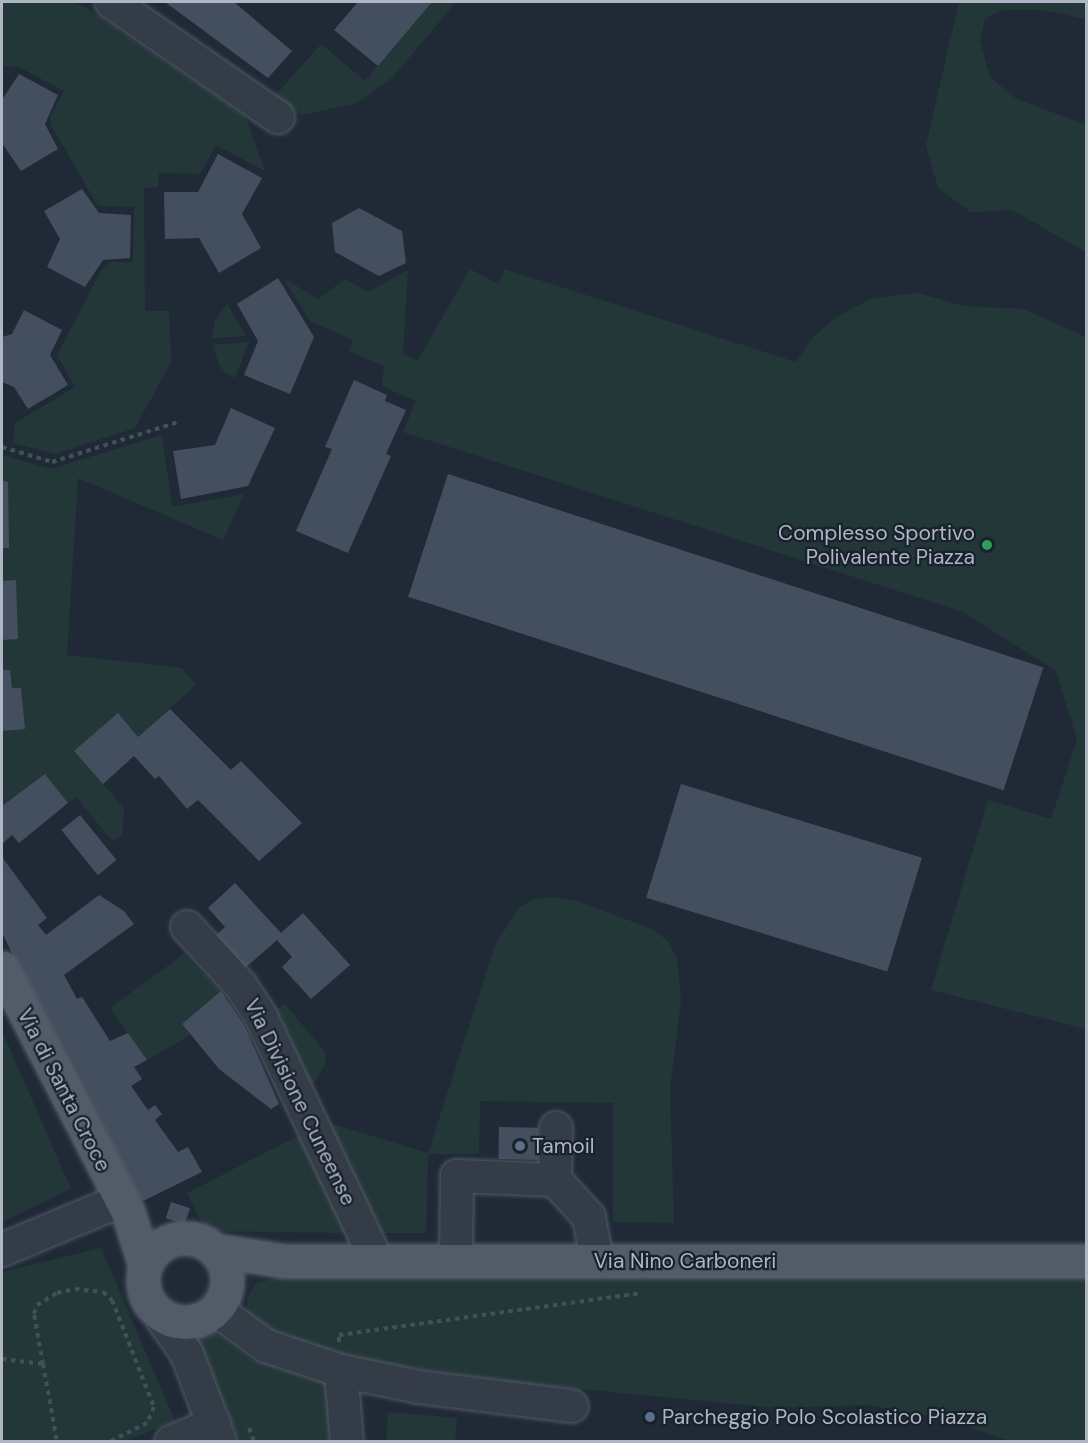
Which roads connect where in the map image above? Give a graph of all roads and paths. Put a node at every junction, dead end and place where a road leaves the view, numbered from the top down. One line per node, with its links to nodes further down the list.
1 (111, 2): 2 (street)
2 (278, 117)
3 (178, 423): 4 (path)
4 (2, 447)
5 (188, 927): 13 (street, Via Divisione Cuneense)
6 (2, 968): 9 (main road, Via di Santa Croce)
7 (556, 1128): 8 (street)
8 (555, 1180): 14 (street); 16 (street)
9 (124, 1207): 10 (main road); 11 (street); 18 (main road, Via di Santa Croce)
10 (178, 1239): 12 (main road, Via Nino Carboneri); 18 (main road)
11 (2, 1250)
12 (214, 1250): 15 (main road, Via Nino Carboneri); 20 (main road)
13 (376, 1259): 14 (main road, Via Nino Carboneri); 15 (main road, Via Nino Carboneri)
14 (456, 1260): 16 (main road, Via Nino Carboneri)
15 (284, 1261): 20 (main road, Via Nino Carboneri)
16 (597, 1261): 17 (main road, Via Nino Carboneri)
17 (1086, 1261)
18 (145, 1266): 21 (main road)
19 (642, 1293): 22 (path)
20 (213, 1304): 21 (main road); 23 (street); 26 (street)
21 (157, 1311): 23 (street)
22 (339, 1335)
23 (187, 1354): 28 (street)
24 (2, 1359): 25 (path)
25 (43, 1364): 29 (path); 30 (path)
26 (341, 1371): 27 (street); 32 (street)
27 (572, 1406)
28 (217, 1433): 31 (street)
29 (57, 1442)
30 (109, 1442)
31 (171, 1442)
32 (347, 1442)

